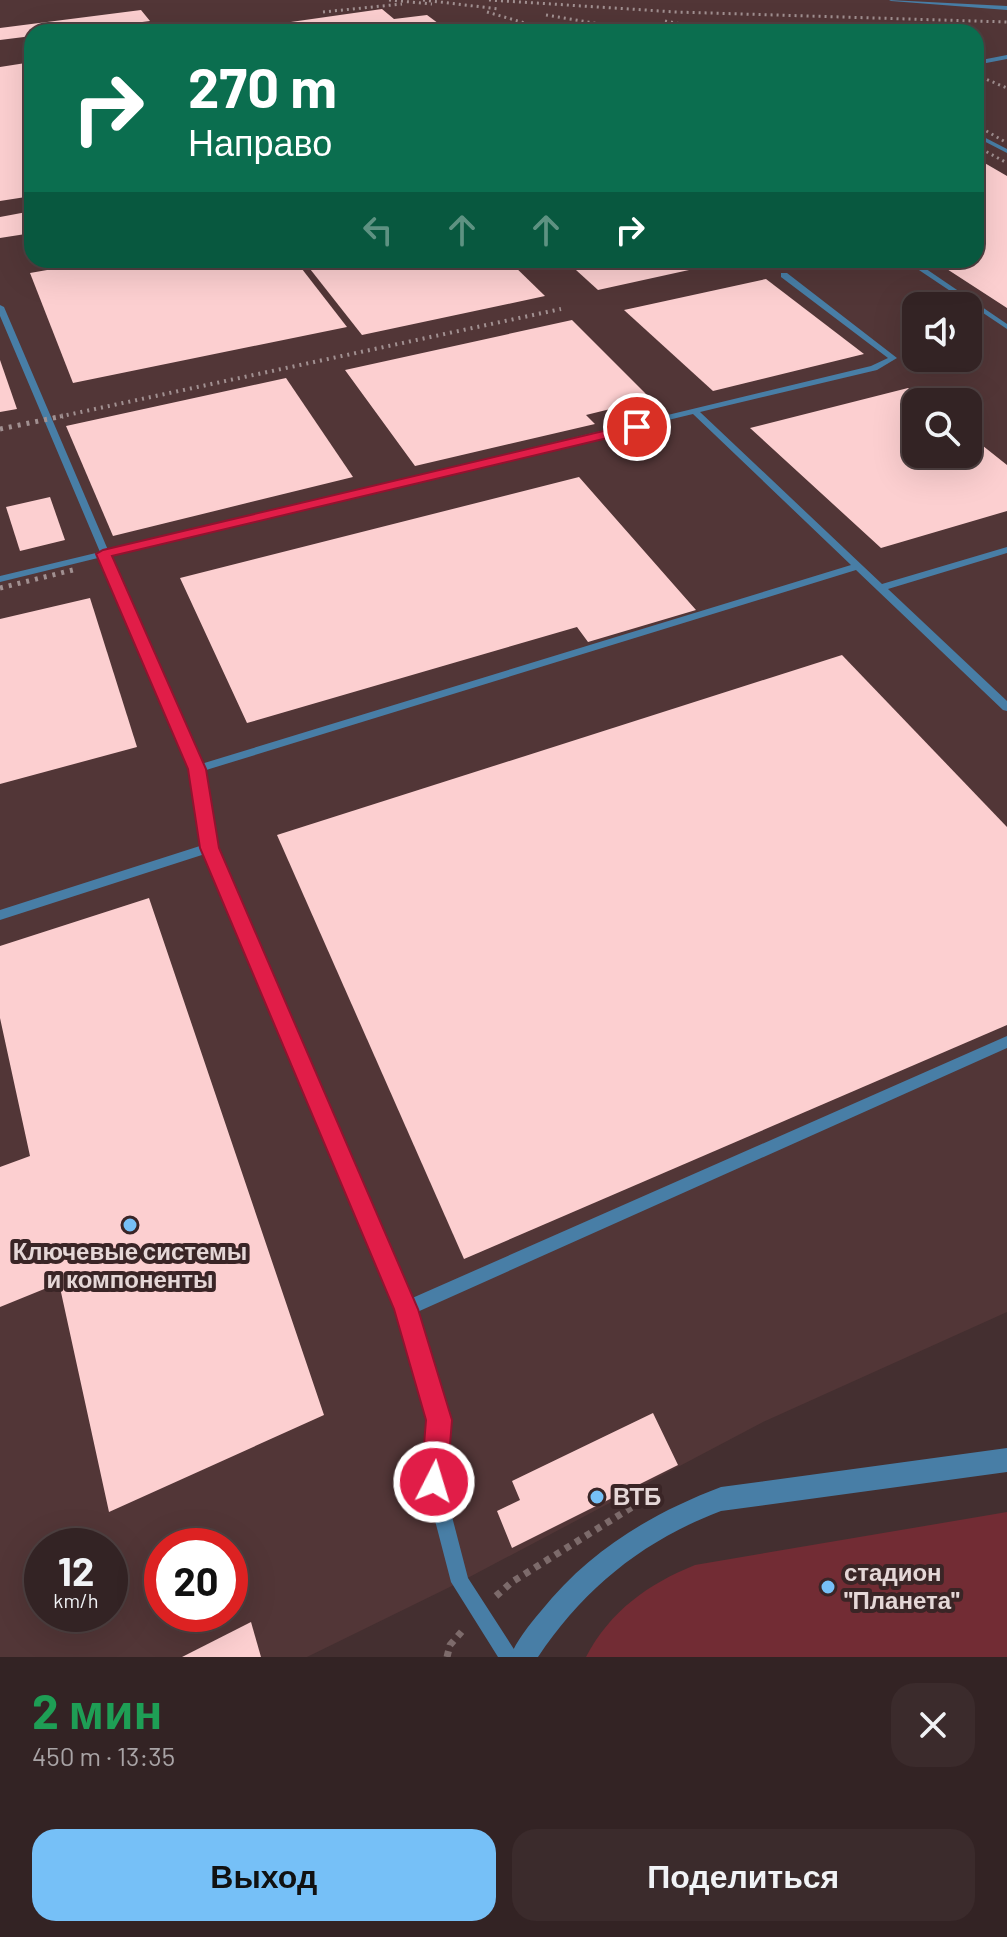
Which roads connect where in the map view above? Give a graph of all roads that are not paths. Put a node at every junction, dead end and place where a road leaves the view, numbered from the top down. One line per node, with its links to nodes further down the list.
1 (891, 0): 3 (lane)
2 (951, 0): 3 (lane)
3 (1007, 6)
4 (1007, 57): 5 (lane)
5 (984, 61)
6 (984, 139): 7 (lane)
7 (1007, 151)
8 (920, 268): 11 (lane)
9 (784, 275): 12 (lane)
10 (0, 307): 14 (lane)
11 (1007, 327)
12 (696, 413): 14 (lane); 15 (lane)
13 (1007, 550): 17 (lane)
14 (103, 554): 16 (lane); 19 (lane)
15 (860, 566): 17 (lane); 19 (lane)
16 (0, 579)
17 (882, 587): 18 (lane)
18 (1007, 707)
19 (197, 769): 20 (lane)
20 (209, 848): 21 (lane); 23 (lane)
21 (0, 915)
22 (1007, 1042): 23 (lane)
23 (406, 1309): 25 (lane)
24 (1007, 1460): 26 (street)
25 (509, 1657)
26 (523, 1657)

